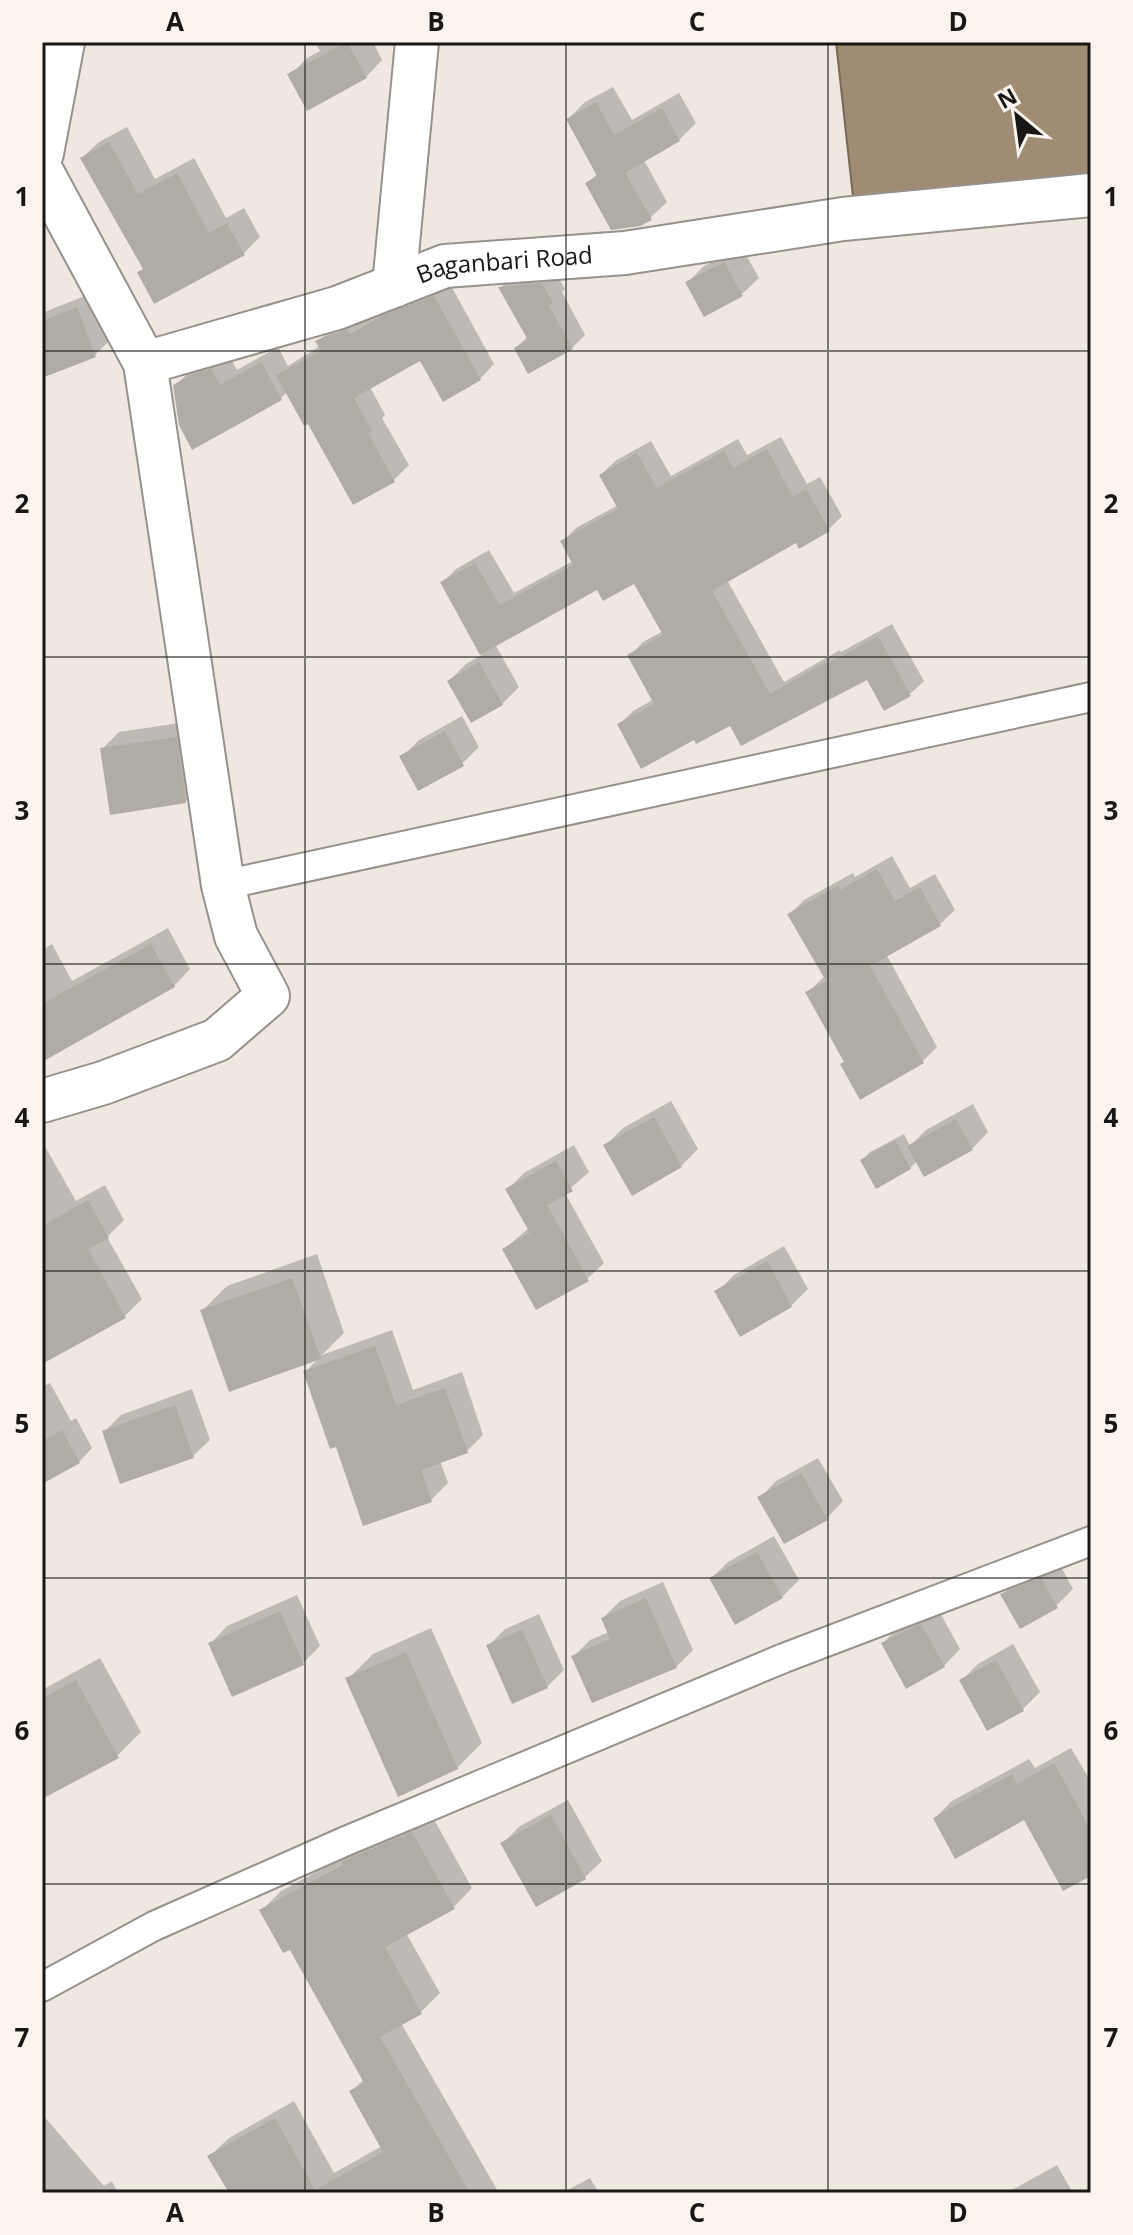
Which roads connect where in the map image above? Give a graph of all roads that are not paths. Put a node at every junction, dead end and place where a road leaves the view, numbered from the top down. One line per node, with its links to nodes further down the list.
1 (63, 42): 3 (street)
2 (417, 42): 6 (street)
3 (42, 153)
4 (42, 172): 7 (street)
5 (1091, 195): 6 (street, Baganbari Road)
6 (394, 286): 7 (street, Baganbari Road)
7 (145, 363): 9 (street)
8 (1091, 697): 9 (street)
9 (223, 885): 10 (street)
10 (42, 1101)
11 (1091, 1541): 12 (street)
12 (42, 1987)

